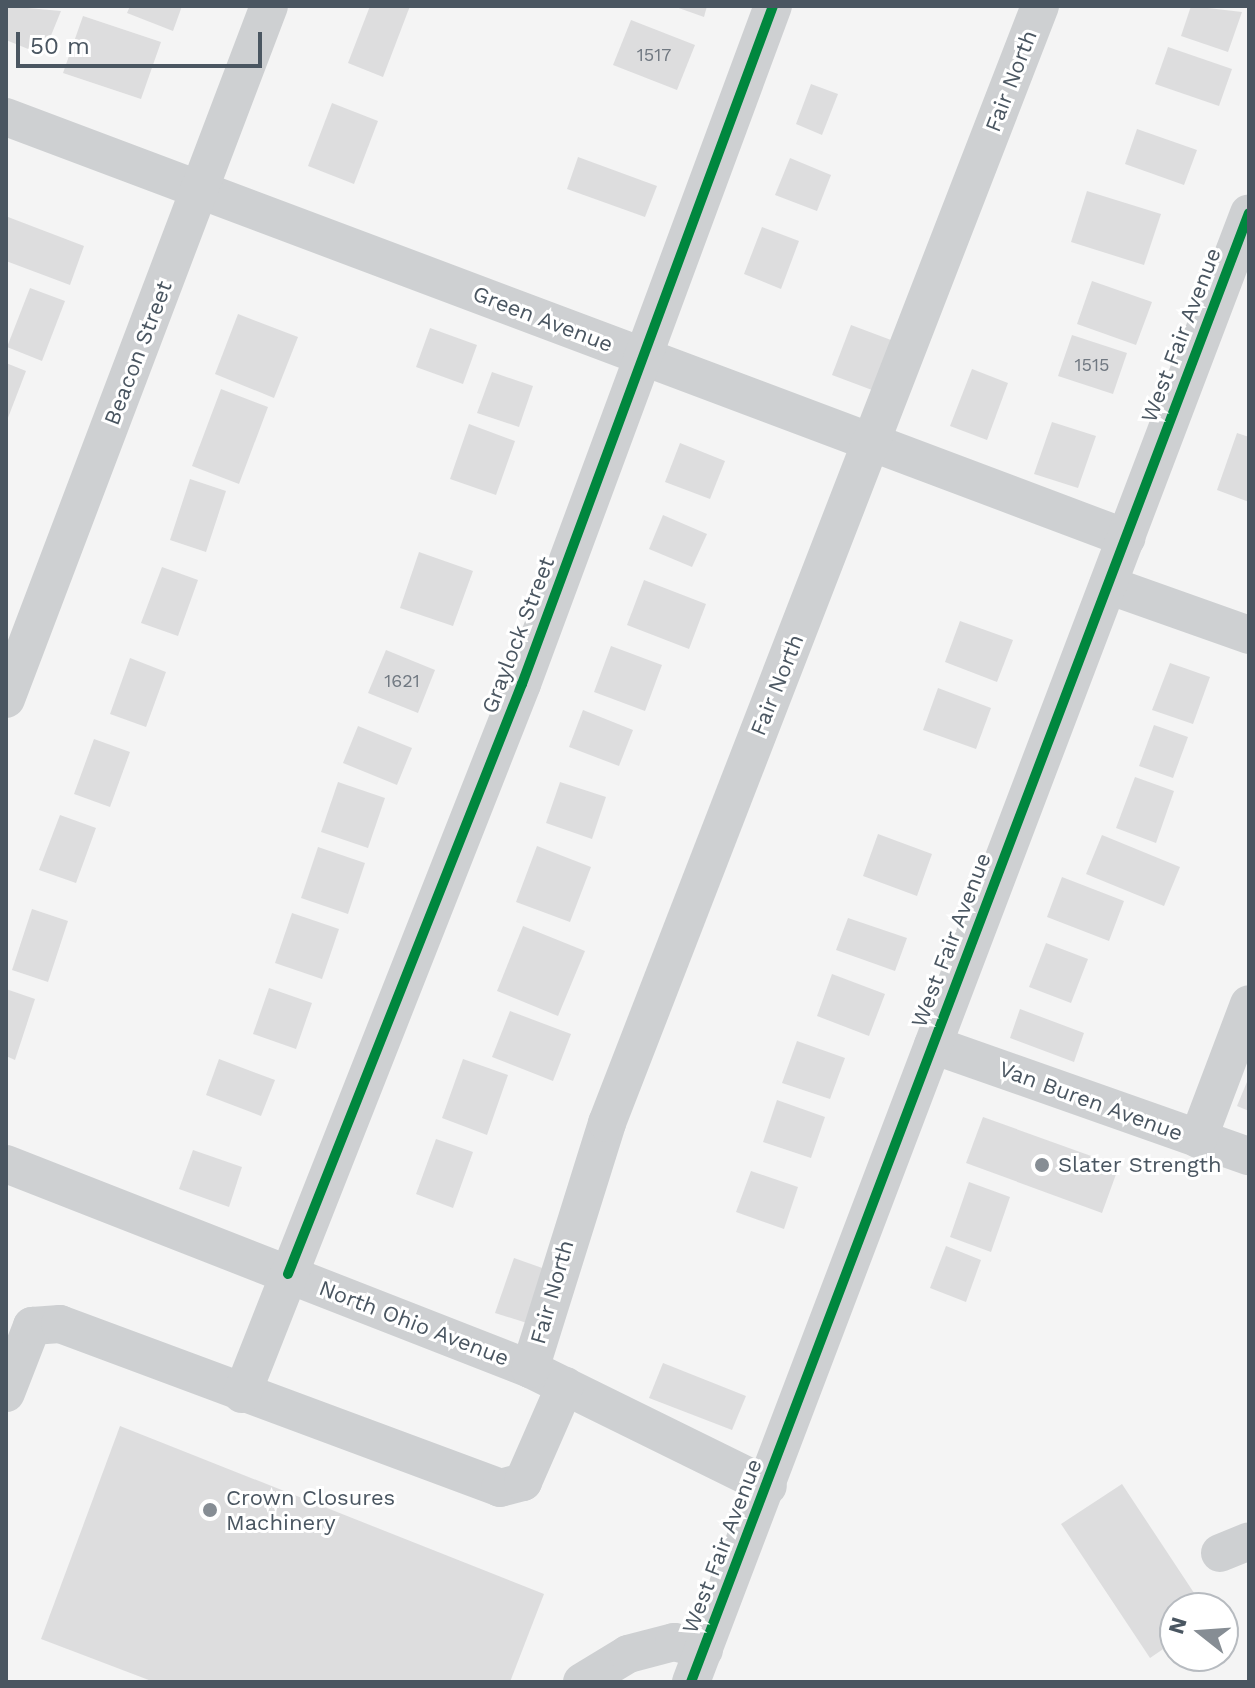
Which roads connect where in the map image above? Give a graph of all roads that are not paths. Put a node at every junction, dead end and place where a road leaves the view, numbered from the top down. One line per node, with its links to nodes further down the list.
1 (269, 6): 5 (street, Beacon Street)
2 (773, 6): 7 (street, Graylock Street)
3 (1040, 6): 8 (street, Fair North)
4 (6, 117): 5 (street, Green Avenue)
5 (200, 190): 7 (street, Green Avenue); 12 (street, Beacon Street)
6 (1249, 213): 9 (street, West Fair Avenue)
7 (644, 357): 8 (street, Green Avenue); 18 (street, Graylock Street)
8 (868, 443): 9 (street, Green Avenue); 19 (street, Fair North)
9 (1126, 538): 10 (street, West Fair Avenue)
10 (1108, 585): 11 (street); 14 (street, West Fair Avenue)
11 (1249, 635)
12 (6, 699)
13 (1249, 1004): 15 (street)
14 (933, 1045): 15 (street, Van Buren Avenue); 23 (street, West Fair Avenue)
15 (1198, 1139): 16 (street, Van Buren Avenue)
16 (1249, 1156)
17 (6, 1164): 18 (street, North Ohio Avenue)
18 (288, 1274): 19 (street, North Ohio Avenue); 22 (street, Graylock Street)
19 (530, 1369): 20 (street, North Ohio Avenue)
20 (565, 1386): 22 (street); 23 (street, North Ohio Avenue)
21 (6, 1393): 22 (street)
22 (242, 1394)
23 (768, 1486): 24 (street, West Fair Avenue)
24 (698, 1666): 25 (street)
25 (582, 1682)

